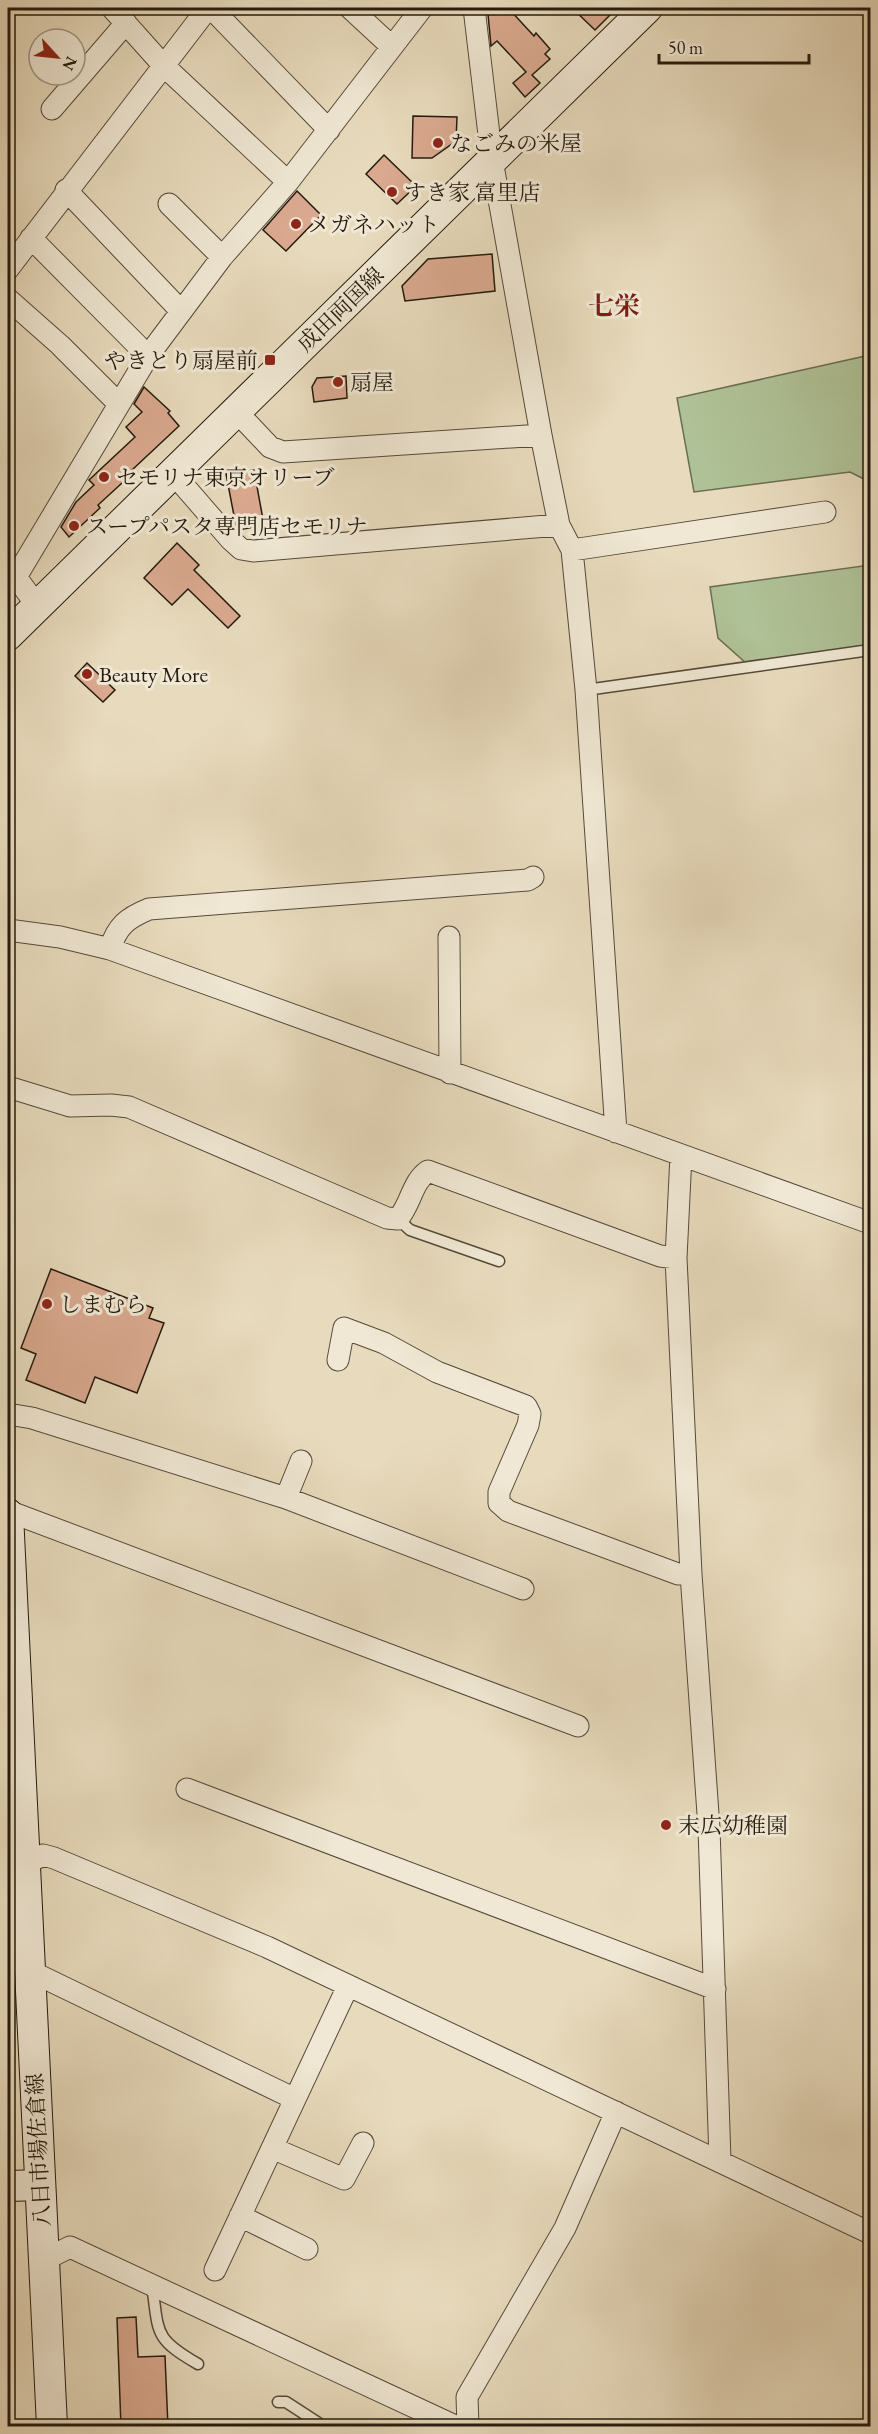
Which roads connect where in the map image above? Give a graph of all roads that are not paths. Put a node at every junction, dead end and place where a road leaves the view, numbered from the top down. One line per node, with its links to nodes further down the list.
1 (112, 8): 7 (street)
2 (209, 8): 9 (street); 11 (street)
3 (350, 8): 8 (street)
4 (422, 8): 8 (street)
5 (474, 8): 12 (street)
6 (647, 8): 12 (main road, 成田両国線)
7 (126, 23): 9 (street); 10 (street)
8 (392, 46): 11 (street)
9 (163, 65): 13 (street); 14 (street)
10 (52, 109)
11 (329, 130): 13 (street)
12 (492, 160): 23 (main road, 成田両国線); 24 (street)
13 (288, 182): 17 (street)
14 (66, 190): 16 (street); 20 (street)
15 (169, 204): 17 (street)
16 (31, 238): 18 (street); 21 (street)
17 (222, 257): 20 (street)
18 (8, 269)
19 (8, 298): 22 (street)
20 (181, 311): 21 (street)
21 (148, 356): 22 (street)
22 (119, 404): 29 (street)
23 (236, 411): 24 (street); 25 (main road, 成田両国線)
24 (541, 435): 27 (street)
25 (172, 472): 27 (street); 29 (main road, 成田両国線)
26 (825, 512): 28 (street)
27 (559, 525): 28 (street)
28 (572, 550): 32 (street)
29 (38, 607): 30 (main road, 成田両国線)
30 (8, 635)
31 (870, 650): 32 (lane)
32 (586, 690): 39 (street)
33 (533, 877): 36 (street)
34 (8, 930): 36 (street)
35 (449, 937): 37 (street)
36 (110, 949): 37 (street)
37 (450, 1073): 39 (street)
38 (8, 1087): 41 (street)
39 (616, 1132): 40 (street)
40 (681, 1155): 42 (street); 43 (street)
41 (398, 1219): 43 (street); 44 (lane)
42 (870, 1223)
43 (676, 1258): 51 (street)
44 (499, 1261)
45 (338, 1360): 51 (street)
46 (8, 1414): 48 (street)
47 (301, 1461): 48 (street)
48 (286, 1498): 52 (street)
49 (8, 1513): 50 (main road, 八日市場佐倉線); 53 (street)
50 (8, 1555): 55 (main road, 八日市場佐倉線)
51 (691, 1574): 58 (street)
52 (523, 1589)
53 (578, 1726)
54 (187, 1789): 58 (street)
55 (16, 1871): 56 (main road, 八日市場佐倉線); 57 (street)
56 (28, 1970): 59 (street); 64 (main road, 八日市場佐倉線)
57 (348, 1986): 59 (street); 60 (street)
58 (716, 1989): 63 (street)
59 (295, 2099): 62 (street)
60 (616, 2112): 63 (street); 77 (street)
61 (363, 2143): 62 (street)
62 (272, 2148): 66 (street)
63 (720, 2160): 67 (street)
64 (39, 2185): 65 (main road); 69 (main road, 八日市場佐倉線)
65 (8, 2186)
66 (240, 2216): 68 (street); 70 (street)
67 (870, 2233)
68 (307, 2249)
69 (42, 2256): 71 (street); 74 (main road, 八日市場佐倉線)
70 (215, 2270)
71 (152, 2285): 72 (lane); 76 (street)
72 (198, 2364)
73 (278, 2403): 75 (lane)
74 (52, 2427)
75 (323, 2427)
76 (455, 2427)
77 (468, 2427)

